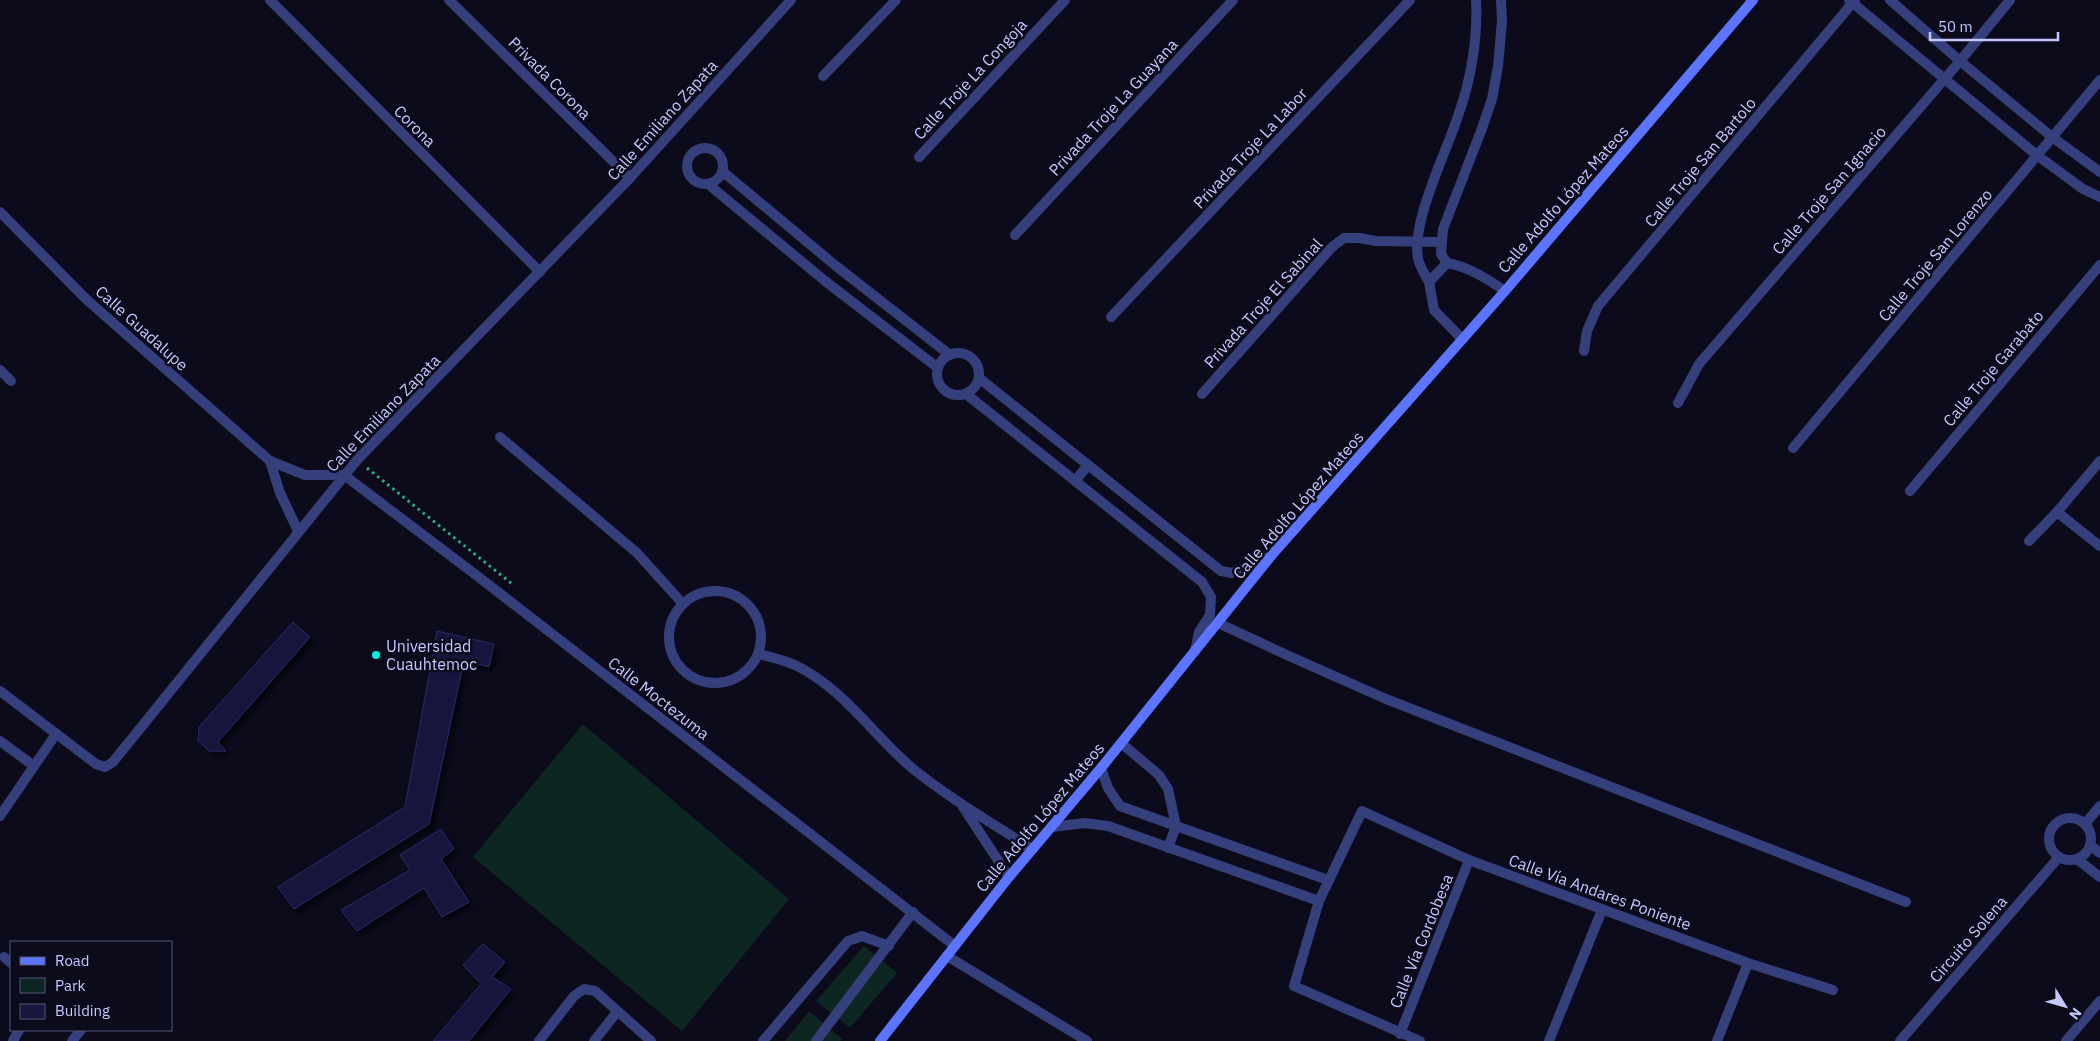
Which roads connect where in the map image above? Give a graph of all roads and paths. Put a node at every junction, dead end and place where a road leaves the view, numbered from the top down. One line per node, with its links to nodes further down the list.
1 (270, 0): 33 (street, Corona)
2 (449, 0): 23 (street, Privada Corona)
3 (791, 0): 23 (street, Calle Emiliano Zapata)
4 (896, 0): 15 (street)
5 (1065, 0): 20 (street, Calle Troje La Congoja)
6 (1233, 0): 27 (street, Privada Troje La Guayana)
7 (1410, 0): 37 (street, Privada Troje La Labor)
8 (1476, 0): 28 (street)
9 (1501, 0): 29 (street)
10 (1753, 0): 36 (street, Calle Adolfo López Mateos)
11 (1890, 0): 14 (street)
12 (2010, 0): 14 (street, Calle Troje San Ignacio)
13 (1852, 1): 16 (street); 39 (street, Calle Troje San Bartolo)
14 (1960, 61): 16 (street, Calle Troje San Ignacio); 18 (street)
15 (823, 76)
16 (1945, 78): 19 (street); 47 (street, Calle Troje San Ignacio)
17 (2100, 80): 18 (street, Calle Troje San Lorenzo)
18 (2052, 138): 19 (street, Calle Troje San Lorenzo); 22 (street)
19 (2038, 156): 25 (street); 49 (street, Calle Troje San Lorenzo)
20 (919, 157)
21 (722, 171): 24 (street); 24 (street); 32 (street)
22 (2100, 172)
23 (630, 178): 33 (street, Calle Emiliano Zapata)
24 (708, 184): 34 (street)
25 (2100, 197)
26 (0, 212): 51 (street, Calle Guadalupe)
27 (1015, 235)
28 (1418, 242): 29 (street, Privada Troje El Sabinal); 35 (street); 46 (street, Privada Troje El Sabinal)
29 (1441, 242): 30 (street)
30 (1447, 264): 35 (street); 36 (street)
31 (2100, 265): 55 (street, Calle Troje Garabato)
32 (836, 266): 34 (street); 40 (street)
33 (540, 272): 53 (street, Calle Emiliano Zapata)
34 (825, 281): 41 (street)
35 (1429, 282): 38 (street)
36 (1505, 291): 38 (street, Calle Adolfo López Mateos)
37 (1111, 318)
38 (1462, 339): 60 (street, Calle Adolfo López Mateos)
39 (1584, 351)
40 (950, 355): 41 (street); 43 (street)
41 (938, 368): 45 (street)
42 (0, 370): 44 (street)
43 (979, 378): 45 (street); 52 (street)
44 (11, 381)
45 (966, 394): 54 (street)
46 (1202, 394)
47 (1678, 403)
48 (500, 437): 61 (street)
49 (1793, 448)
50 (2100, 460): 56 (street)
51 (270, 462): 53 (street, Calle Guadalupe); 57 (street)
52 (1088, 465): 54 (street); 60 (street)
53 (344, 476): 57 (street, Calle Emiliano Zapata); 90 (street, Calle Moctezuma)
54 (1075, 481): 63 (street)
55 (1910, 491)
56 (2057, 512): 58 (street); 59 (street)
57 (298, 531): 66 (street, Calle Emiliano Zapata)
58 (2029, 541)
59 (2100, 546)
60 (1271, 556): 62 (street, Calle Adolfo López Mateos)
61 (683, 604): 64 (street); 64 (street)
62 (1218, 622): 63 (street, Calle Adolfo López Mateos); 88 (street)
63 (1195, 651): 67 (street, Calle Adolfo López Mateos)
64 (759, 654): 71 (street)
65 (0, 691): 66 (street, Calle Emiliano Zapata)
66 (56, 734): 69 (street)
67 (1121, 743): 70 (street, Calle Adolfo López Mateos); 75 (street)
68 (1, 744): 69 (street)
69 (34, 766): 73 (street)
70 (1100, 768): 75 (street); 76 (street, Calle Adolfo López Mateos)
71 (959, 801): 79 (street); 84 (street)
72 (2100, 806): 74 (street)
73 (0, 816)
74 (2085, 824): 77 (street); 81 (street)
75 (1176, 826): 78 (street); 86 (street)
76 (1052, 827): 78 (street); 79 (street, Calle Adolfo López Mateos)
77 (2090, 845): 80 (street); 82 (street)
78 (1168, 848): 87 (street)
79 (1032, 849): 84 (street, Calle Adolfo López Mateos)
80 (2100, 853)
81 (2059, 857): 82 (street); 111 (street, Circuito Solena)
82 (2077, 859): 85 (street)
83 (1469, 860): 86 (street, Calle Vía Andares Poniente); 89 (street, Calle Vía Andares Poniente); 99 (street, Calle Vía Cordobesa)
84 (1009, 877): 92 (street, Calle Adolfo López Mateos)
85 (2100, 877)
86 (1328, 880): 87 (street)
87 (1319, 900): 99 (street)
88 (1906, 902)
89 (1602, 910): 94 (street, Calle Vía Andares Poniente); 109 (street)
90 (913, 912): 91 (street); 92 (street, Calle Moctezuma)
91 (889, 946): 104 (street); 105 (street)
92 (955, 946): 93 (street, Calle Adolfo López Mateos)
93 (947, 956): 106 (street, Calle Adolfo López Mateos); 107 (street)
94 (1748, 963): 95 (street, Calle Vía Andares Poniente); 110 (street)
95 (1833, 990)
96 (2100, 1001): 112 (street)
97 (617, 1012): 101 (street); 102 (street); 103 (street)
98 (80, 1031): 100 (street)
99 (1400, 1034): 108 (street)
100 (72, 1041)
101 (539, 1041)
102 (594, 1041)
103 (651, 1041)
104 (763, 1041)
105 (816, 1041)
106 (880, 1041)
107 (1087, 1041)
108 (1420, 1041)
109 (1549, 1041)
110 (1717, 1041)
111 (1900, 1041)
112 (2066, 1041)

